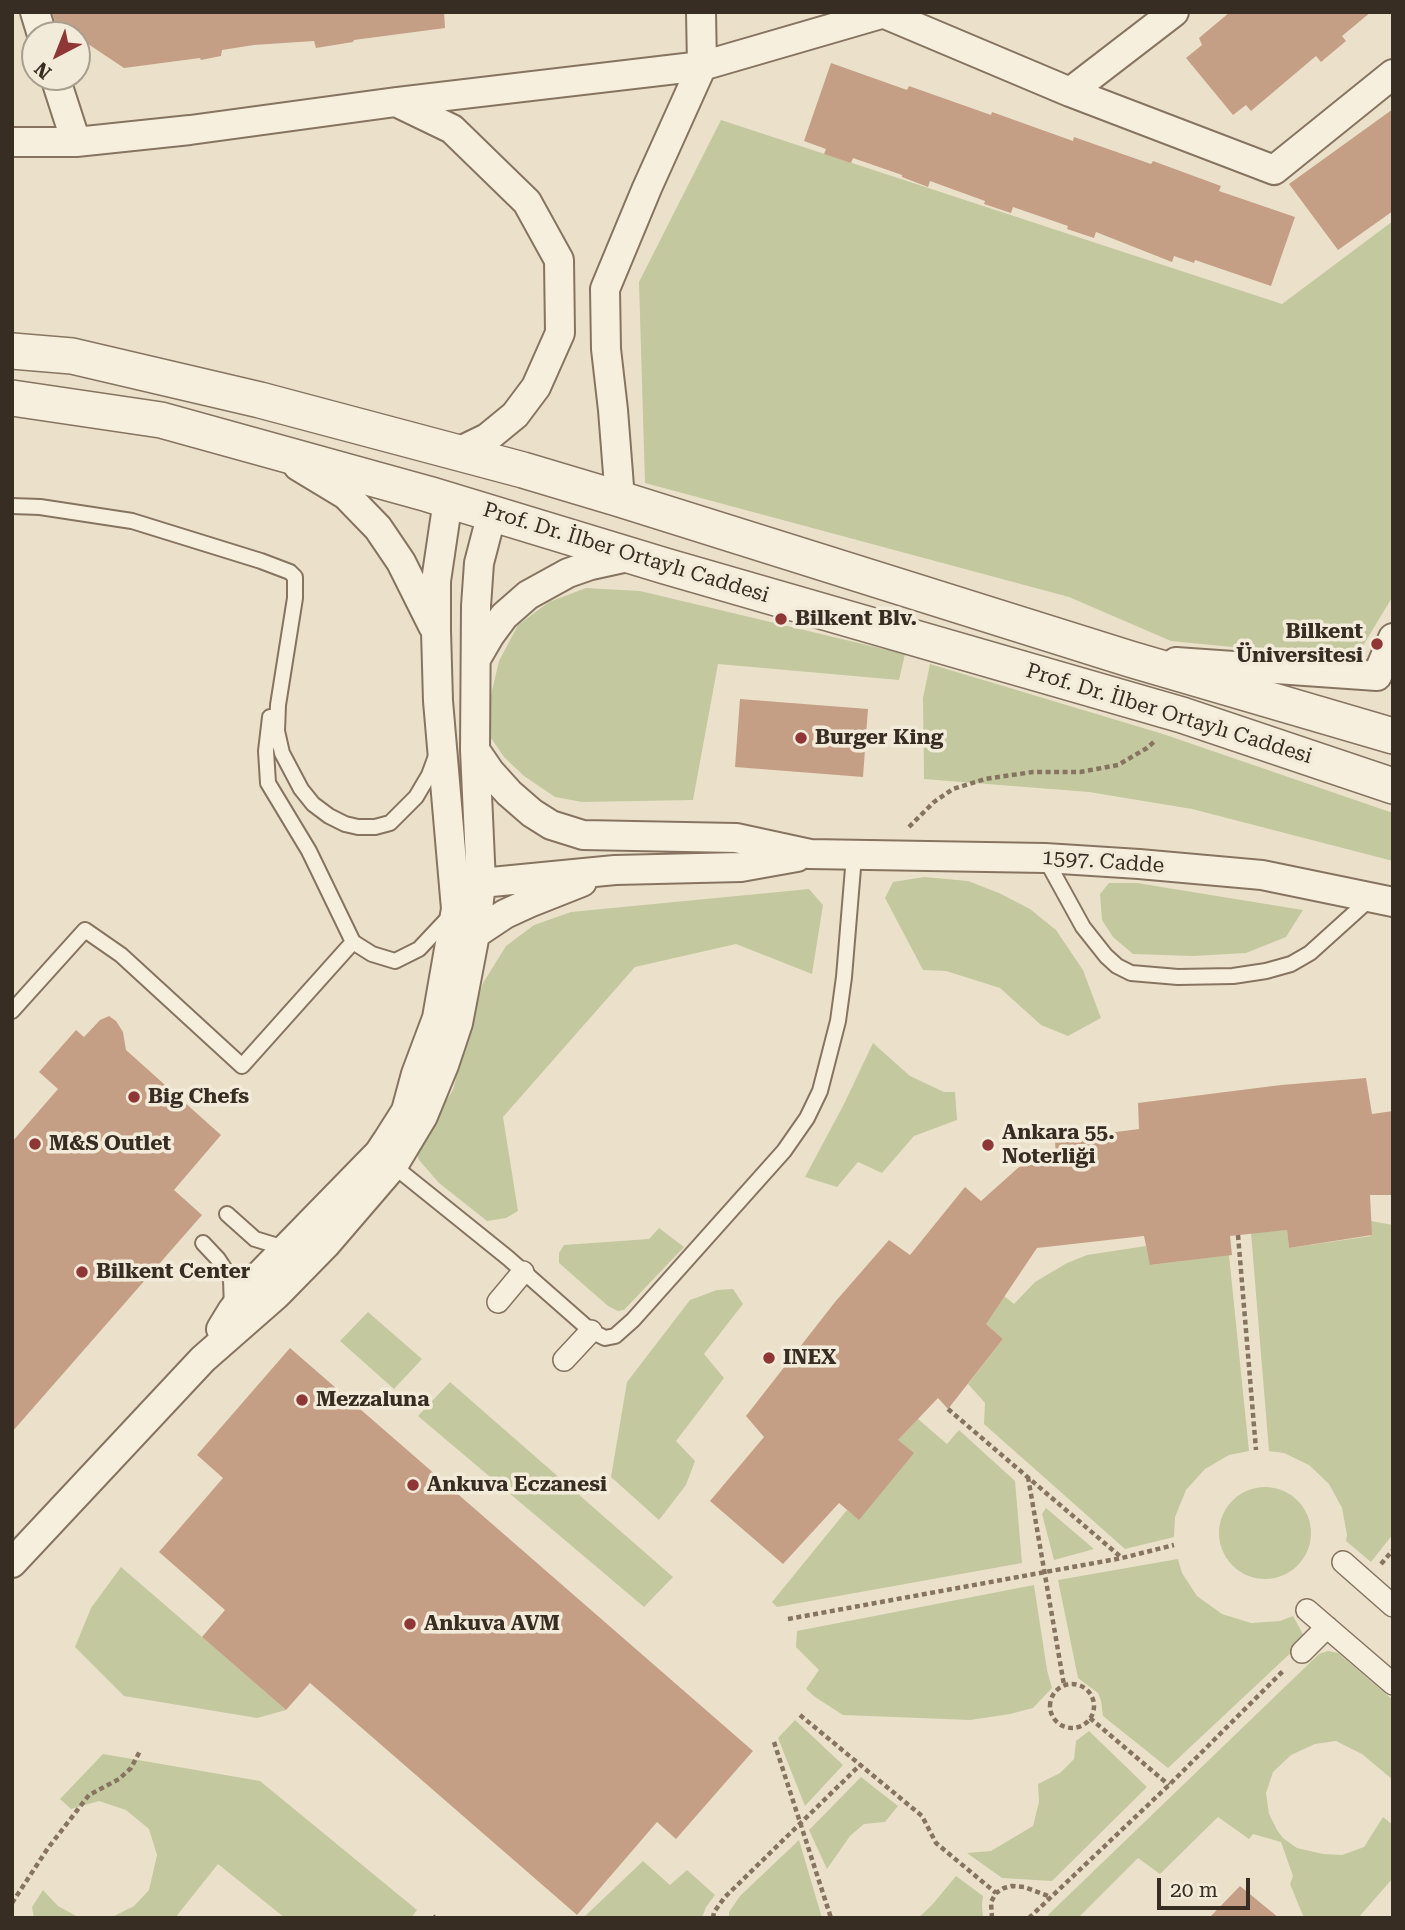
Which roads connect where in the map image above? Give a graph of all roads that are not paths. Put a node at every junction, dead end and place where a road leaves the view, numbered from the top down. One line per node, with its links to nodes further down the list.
1 (701, 12): 4 (street)
2 (1174, 12): 7 (street)
3 (886, 13): 4 (street); 7 (street)
4 (702, 66): 8 (street); 16 (street)
5 (1393, 74): 7 (street)
6 (60, 91): 10 (street)
7 (1070, 92)
8 (396, 102): 10 (street); 14 (street)
9 (12, 142): 10 (street)
10 (76, 142)
11 (12, 351): 14 (street, Prof. Dr. İlber Ortaylı Caddesi)
12 (12, 398): 13 (street, Prof. Dr. İlber Ortaylı Caddesi)
13 (265, 448): 17 (street, Prof. Dr. İlber Ortaylı Caddesi); 21 (street)
14 (456, 453): 15 (street, Prof. Dr. İlber Ortaylı Caddesi); 17 (street)
15 (503, 466): 16 (street, Prof. Dr. İlber Ortaylı Caddesi); 19 (street)
16 (620, 499): 23 (street, Prof. Dr. İlber Ortaylı Caddesi)
17 (448, 500): 19 (street, Prof. Dr. İlber Ortaylı Caddesi); 21 (street)
18 (12, 506): 25 (lane)
19 (492, 513): 20 (street, Prof. Dr. İlber Ortaylı Caddesi); 24 (street)
20 (632, 556): 24 (street); 29 (street, Prof. Dr. İlber Ortaylı Caddesi)
21 (436, 631): 27 (street)
22 (1393, 638): 23 (street)
23 (1130, 659): 26 (street, Prof. Dr. İlber Ortaylı Caddesi)
24 (474, 661): 28 (street)
25 (278, 705): 27 (lane); 38 (lane)
26 (1393, 736)
27 (442, 742): 36 (street)
28 (475, 750): 30 (street, 1597. Cadde); 34 (street)
29 (1393, 786)
30 (810, 854): 31 (street, 1597. Cadde); 33 (street, 1597. Cadde)
31 (854, 856): 32 (street, 1597. Cadde); 50 (lane)
32 (1045, 858): 35 (street, 1597. Cadde); 35 (lane)
33 (615, 870): 34 (street, 1597. Cadde); 37 (street, 1597. Cadde)
34 (481, 883): 36 (street); 37 (street)
35 (1382, 899)
36 (456, 909): 38 (lane); 40 (street)
37 (475, 934): 40 (street)
38 (353, 942): 39 (lane)
39 (12, 1011)
40 (386, 1159): 42 (street); 46 (lane); 47 (street)
41 (227, 1214): 43 (lane)
42 (295, 1237): 43 (lane); 45 (street)
43 (255, 1239): 45 (lane)
44 (203, 1243): 49 (lane)
45 (271, 1264): 47 (street); 49 (street)
46 (523, 1272): 48 (street); 50 (lane)
47 (276, 1295): 51 (street)
48 (498, 1302)
49 (232, 1311): 51 (street)
50 (591, 1331): 52 (street)
51 (203, 1359): 54 (street)
52 (564, 1360)
53 (1343, 1562): 55 (street)
54 (12, 1563)
55 (1393, 1606)
56 (1307, 1610): 57 (street)
57 (1327, 1627): 58 (street); 59 (street)
58 (1302, 1652)
59 (1393, 1684)

